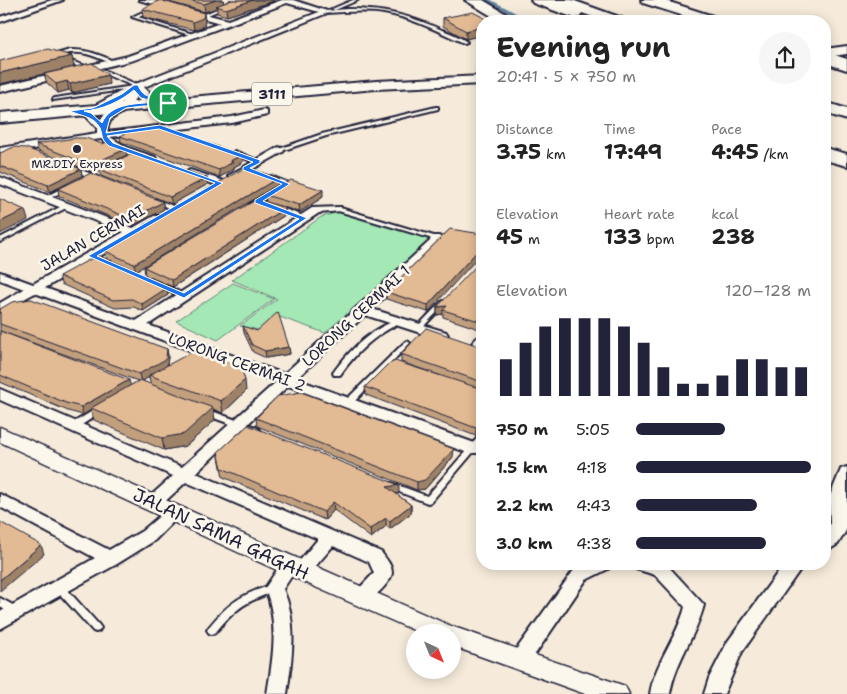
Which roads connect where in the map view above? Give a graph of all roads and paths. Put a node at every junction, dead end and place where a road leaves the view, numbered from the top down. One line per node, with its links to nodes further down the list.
1 (59, 0): 18 (street)
2 (143, 0): 11 (street)
3 (219, 0): 10 (street)
4 (288, 0): 12 (street); 19 (street)
5 (356, 0): 12 (lane)
6 (472, 0): 13 (highway)
7 (538, 0): 14 (highway)
8 (559, 0): 15 (highway)
9 (648, 0): 16 (highway)
10 (234, 4): 17 (lane)
11 (162, 5): 17 (street); 20 (lane)
12 (326, 12): 21 (lane); 34 (street)
13 (500, 15)
14 (578, 15)
15 (600, 15)
16 (694, 15)
17 (202, 16): 19 (street)
18 (0, 20)
19 (227, 22): 20 (street)
20 (194, 35): 28 (street)
21 (465, 42)
22 (831, 45): 23 (highway)
23 (846, 46): 24 (main road)
24 (831, 51)
25 (51, 56): 26 (lane); 28 (lane); 30 (lane)
26 (42, 59)
27 (831, 59): 29 (highway)
28 (114, 62): 30 (street)
29 (847, 65)
30 (91, 67): 34 (lane); 35 (street)
31 (476, 74): 33 (main road, 3111)
32 (476, 80): 33 (main road, 3111)
33 (376, 85): 38 (main road, 3111)
34 (136, 86): 36 (lane); 38 (main road); 39 (street); 42 (main road)
35 (0, 89)
36 (55, 99)
37 (831, 100): 40 (highway)
38 (168, 103): 39 (main road, 3111)
39 (124, 106): 42 (main road, 3111); 49 (street)
40 (847, 106)
41 (436, 108): 53 (lane)
42 (94, 109): 44 (main road, 3111)
43 (831, 109): 46 (highway)
44 (72, 111): 47 (main road, 3111); 49 (street)
45 (264, 113): 48 (street)
46 (847, 115)
47 (0, 118)
48 (160, 127): 49 (street); 50 (lane)
49 (103, 131): 51 (street); 58 (street)
50 (195, 140)
51 (18, 148): 52 (street); 55 (lane)
52 (0, 150)
53 (278, 150): 60 (street)
54 (231, 152): 60 (lane)
55 (37, 155)
56 (831, 156): 57 (highway)
57 (847, 160)
58 (166, 164)
59 (64, 165): 64 (lane)
60 (252, 167): 67 (street)
61 (184, 170): 67 (street)
62 (100, 172): 64 (lane)
63 (262, 175): 73 (lane)
64 (92, 176): 65 (lane); 66 (lane)
65 (84, 180)
66 (101, 180)
67 (220, 183): 70 (street)
68 (4, 184): 71 (street)
69 (69, 187): 71 (lane)
70 (205, 192)
71 (46, 198): 74 (street)
72 (147, 198): 75 (lane)
73 (257, 202): 76 (lane); 78 (lane)
74 (66, 206): 79 (street); 81 (lane)
75 (179, 206): 79 (street, JALAN CERMAI)
76 (249, 206)
77 (337, 208): 78 (street); 80 (lane)
78 (304, 218): 86 (street)
79 (134, 232): 84 (street, JALAN CERMAI)
80 (436, 238): 88 (street, LORONG CERMAI 1)
81 (0, 240)
82 (0, 276): 84 (street, LORONG CERMAI 2)
83 (152, 282): 86 (lane)
84 (35, 288): 87 (street, JALAN CERMAI); 90 (street, LORONG CERMAI 2)
85 (451, 295): 91 (lane)
86 (184, 296): 90 (street)
87 (0, 308)
88 (363, 310): 89 (street); 97 (street, LORONG CERMAI 1)
89 (400, 322): 91 (street); 96 (lane)
90 (138, 326): 97 (street, LORONG CERMAI 2)
91 (419, 328): 93 (street)
92 (407, 343): 94 (lane)
93 (476, 344)
94 (389, 362): 95 (lane); 99 (lane)
95 (398, 365)
96 (338, 373)
97 (287, 380): 99 (street, LORONG CERMAI 2); 102 (street, LORONG CERMAI 1)
98 (0, 394): 103 (street)
99 (349, 402): 106 (street, LORONG CERMAI 2)
100 (107, 406): 103 (lane)
101 (194, 407): 102 (lane)
102 (239, 424): 105 (lane); 108 (street, LORONG CERMAI 1)
103 (74, 426): 108 (street)
104 (0, 434): 112 (street, JALAN SAMA GAGAH)
105 (266, 435)
106 (476, 442)
107 (476, 445): 110 (lane)
108 (184, 474): 112 (street, LORONG CERMAI 1); 114 (street)
109 (847, 474): 115 (street)
110 (383, 482)
111 (0, 500): 116 (street)
112 (154, 503): 113 (street, JALAN SAMA GAGAH)
113 (175, 512): 116 (street); 117 (street, JALAN SAMA GAGAH)
114 (330, 537): 117 (street); 123 (street)
115 (831, 540)
116 (111, 559): 121 (street)
117 (295, 568): 122 (street); 123 (street, JALAN SAMA GAGAH)
118 (590, 570): 131 (street)
119 (660, 570): 134 (street)
120 (789, 570): 135 (street)
121 (60, 588): 125 (street); 128 (lane)
122 (274, 588): 129 (lane); 132 (street)
123 (360, 597): 127 (street, JALAN SAMA GAGAH)
124 (0, 602): 125 (lane)
125 (17, 612): 126 (street)
126 (0, 622)
127 (423, 624)
128 (96, 628)
129 (212, 630)
130 (461, 639): 131 (street)
131 (520, 660): 133 (street)
132 (277, 694)
133 (616, 694)
134 (660, 694)
135 (714, 694)

